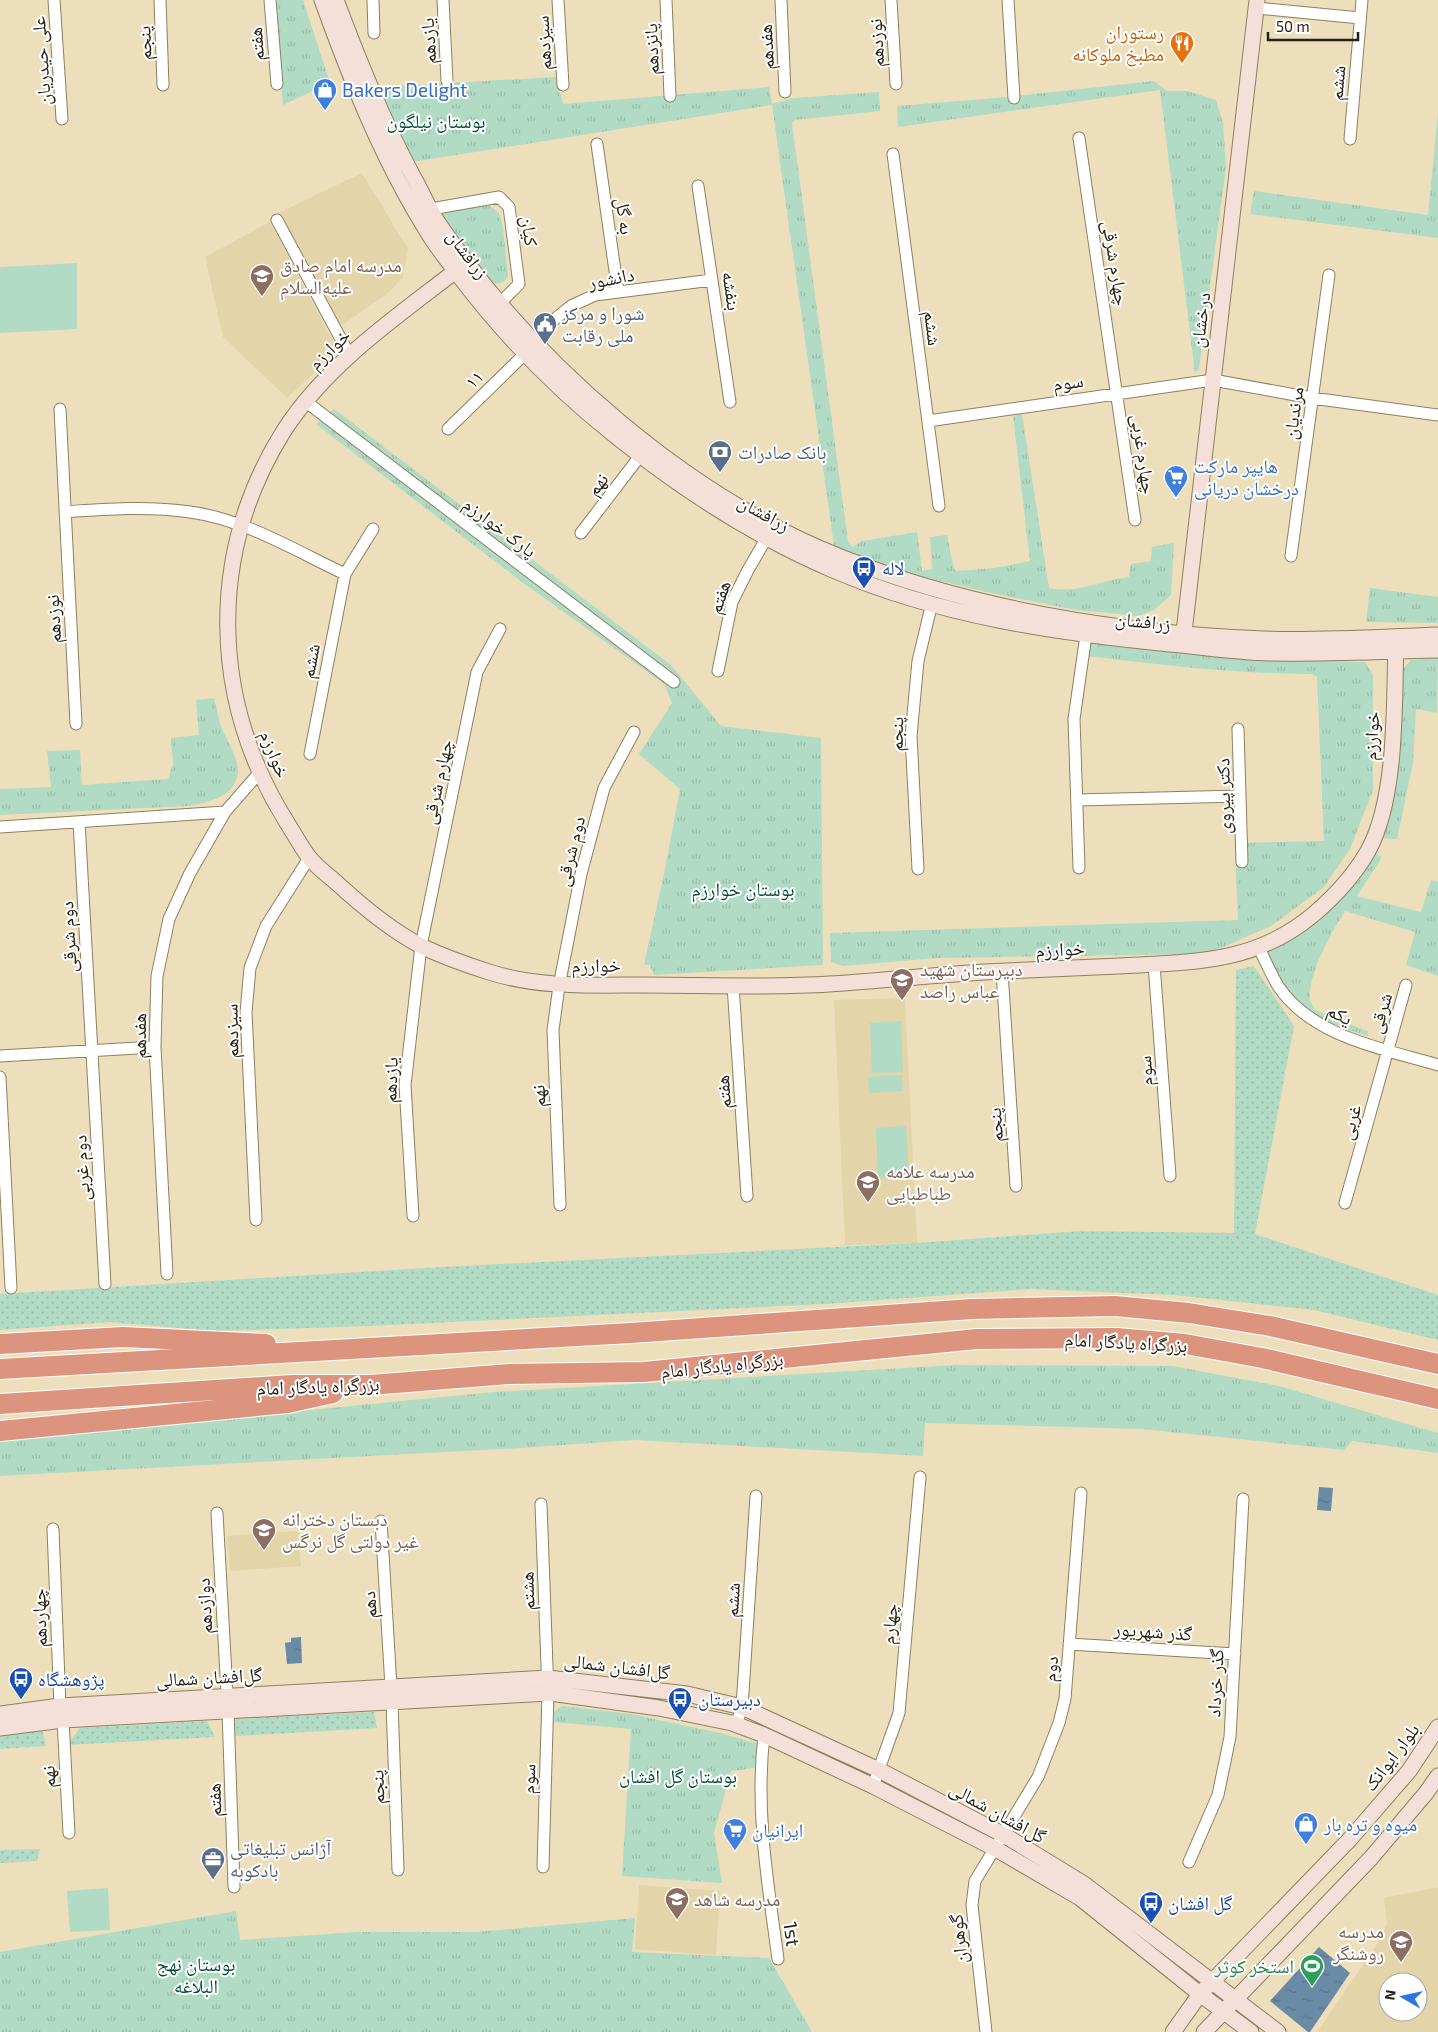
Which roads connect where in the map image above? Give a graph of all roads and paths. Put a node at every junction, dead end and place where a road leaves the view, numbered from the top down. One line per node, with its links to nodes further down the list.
1 (54, 0): 25 (street, علی حیدریان)
2 (160, 0): 20 (street, پنجم)
3 (270, 0): 18 (street, هفتم)
4 (322, 0): 33 (street, زرافشان)
5 (336, 0): 31 (street, زرافشان)
6 (372, 0): 16 (street)
7 (443, 0): 17 (street, یازدهم)
8 (558, 0): 21 (street, سیزدهم)
9 (666, 0): 23 (street, پانزدهم)
10 (781, 0): 22 (street, هفدهم)
11 (891, 0): 19 (street, نوزدهم)
12 (1008, 0): 24 (street)
13 (1362, 0): 15 (street, ششم)
14 (1257, 4): 15 (street); 40 (street, درخشان)
15 (1360, 18): 27 (street, ششم)
16 (374, 32)
17 (447, 81)
18 (277, 84)
19 (896, 84)
20 (163, 85)
21 (563, 85)
22 (786, 92)
23 (670, 96)
24 (1014, 98)
25 (62, 119)
26 (1079, 138): 41 (street, چهارم شرقی)
27 (1350, 139)
28 (596, 144): 36 (street, به گل)
29 (893, 154): 47 (street, ششم)
30 (698, 186): 35 (street, بنفشه)
31 (431, 209): 33 (street, زرافشان); 37 (street, کیان)
32 (277, 220): 39 (street)
33 (462, 267): 37 (street, زرافشان); 38 (street, زرافشان); 39 (street, خوارزم)
34 (1329, 275): 42 (street, مرنديان)
35 (712, 280): 36 (street, دانشور); 44 (street, بنفشه)
36 (618, 292): 38 (street, دانشور)
37 (499, 304): 38 (street, زرافشان)
38 (529, 350): 48 (street, ۱۱); 49 (street, زرافشان); 60 (street, زرافشان)
39 (350, 356): 43 (street, خوارزم)
40 (1213, 380): 41 (street, سوم); 42 (street, سوم); 63 (street, درخشان)
41 (1118, 392): 47 (street, سوم); 52 (street, چهارم غربی)
42 (1312, 398): 46 (street, سوم); 57 (street, مرنديان)
43 (305, 401): 53 (street, خوارزم); 67 (street, پارک خوارزم)
44 (730, 402)
45 (60, 409): 51 (street, نوزدهم)
46 (1438, 415)
47 (928, 421): 50 (street, ششم)
48 (448, 429)
49 (640, 456): 55 (street, نهم); 56 (street, زرافشان)
50 (939, 506)
51 (65, 512): 53 (street); 68 (street, نوزدهم)
52 (1135, 520)
53 (241, 526): 58 (street); 72 (street, خوارزم)
54 (373, 529): 58 (street, ششم)
55 (581, 533)
56 (766, 539): 59 (street, زرافشان); 66 (street, هفتم)
57 (1292, 556)
58 (345, 574): 71 (street, ششم)
59 (932, 603): 60 (street, زرافشان); 81 (street, پنجم)
60 (1087, 628): 63 (street, زرافشان); 74 (street)
61 (500, 630): 82 (street, چهارم شرقی)
62 (1438, 635): 64 (street, زرافشان)
63 (1184, 639): 64 (street, زرافشان)
64 (1396, 644): 65 (street, زرافشان); 83 (street, خوارزم)
65 (1438, 650)
66 (718, 671)
67 (674, 682)
68 (76, 724)
69 (1238, 729): 73 (street, دکتر پیروی)
70 (634, 732): 88 (street, دوم شرقی)
71 (310, 754)
72 (259, 773): 75 (street, هفدهم); 78 (street, خوارزم)
73 (1240, 796): 74 (street); 79 (street, دکتر پیروی)
74 (1077, 800): 80 (street)
75 (225, 812): 76 (street); 89 (street, هفدهم)
76 (79, 822): 77 (street); 91 (street, دوم شرقی)
77 (0, 828)
78 (310, 858): 82 (street, خوارزم); 101 (street, سیزدهم)
79 (1242, 862)
80 (1079, 868)
81 (918, 869)
82 (421, 946): 88 (street, خوارزم); 100 (street, یازدهم)
83 (1259, 948): 84 (street, خوارزم); 90 (street, یکم)
84 (1154, 964): 85 (street, خوارزم); 95 (street, سوم)
85 (1002, 972): 86 (street, خوارزم); 96 (street, پنجم)
86 (733, 985): 88 (street, خوارزم); 97 (street, هفتم)
87 (1406, 985): 90 (street, شرقی)
88 (559, 986): 99 (street, نهم)
89 (155, 1047): 91 (street); 102 (street, هفدهم)
90 (1388, 1050): 93 (street, یکم); 98 (street, غربی)
91 (92, 1051): 92 (street); 103 (street, دوم غربی)
92 (0, 1056)
93 (1438, 1065)
94 (0, 1077): 104 (street)
95 (1170, 1176)
96 (1016, 1186)
97 (747, 1196)
98 (1345, 1202)
99 (560, 1205)
100 (413, 1216)
101 (256, 1220)
102 (166, 1274)
103 (105, 1284)
104 (11, 1288)
105 (0, 1344): 106 (highway)
106 (320, 1349): 107 (highway, بزرگراه یادگار امام); 108 (highway, بزرگراه یادگار امام)
107 (1438, 1364)
108 (0, 1369)
109 (370, 1385): 110 (highway, بزرگراه یادگار امام); 111 (highway, بزرگراه یادگار امام); 112 (highway)
110 (1435, 1400)
111 (0, 1404)
112 (0, 1431)
113 (920, 1477): 134 (street, چهارم)
114 (1082, 1493): 121 (street, دوم)
115 (756, 1496): 127 (street, ششم)
116 (1243, 1499): 122 (street, گذر خرداد)
117 (541, 1504): 123 (street, هشتم)
118 (217, 1513): 126 (street, دوازدهم)
119 (381, 1521): 124 (street, دهم)
120 (53, 1529): 128 (street, چهاردهم)
121 (1069, 1644): 122 (street, گذر شهریور); 139 (street, دوم)
122 (1234, 1654): 141 (street, گذر خرداد)
123 (548, 1685): 124 (street, گل‌افشان شمالی); 125 (street, گل‌افشان شمالی); 127 (street, گل‌افشان شمالی); 130 (street, گل‌افشان شمالی); 142 (street, سوم)
124 (392, 1687): 125 (street, دهم); 126 (street, گل‌افشان شمالی)
125 (392, 1703): 126 (street, گل‌افشان شمالی); 143 (street, پنجم)
126 (228, 1704): 128 (street, گل‌افشان شمالی); 144 (street, هفتم)
127 (742, 1707): 130 (street, ششم); 134 (street, گل‌افشان شمالی)
128 (62, 1713): 129 (street, گل‌افشان شمالی); 132 (street, گل‌افشان شمالی); 138 (street, نهم)
129 (0, 1714)
130 (736, 1725): 133 (street, گل‌افشان شمالی)
131 (1438, 1727): 146 (street, بلوار ایوانک)
132 (0, 1728)
133 (764, 1735): 136 (street, گل‌افشان شمالی); 145 (street, 1st)
134 (879, 1770): 136 (street, چهارم); 139 (street, گل‌افشان شمالی)
135 (1438, 1776): 137 (street)
136 (873, 1786): 140 (street, گل‌افشان شمالی)
137 (1432, 1797): 148 (street)
138 (69, 1833)
139 (1004, 1835): 140 (street, دوم); 146 (street, گل‌افشان شمالی)
140 (996, 1849): 147 (street, گل‌افشان شمالی); 150 (street, گوهران)
141 (1189, 1862)
142 (543, 1867)
143 (398, 1870)
144 (234, 1888)
145 (778, 1959)
146 (1212, 1982): 147 (street, بلوار ایوانک); 148 (street, گل‌افشان شمالی)
147 (1200, 1994): 149 (street, گل‌افشان شمالی); 151 (street, بلوار ایوانک)
148 (1234, 1999): 149 (street); 154 (street, گل‌افشان شمالی)
149 (1222, 2011): 152 (street); 153 (street, گل‌افشان شمالی)
150 (986, 2032)
151 (1173, 2032)
152 (1204, 2032)
153 (1251, 2032)
154 (1278, 2032)

